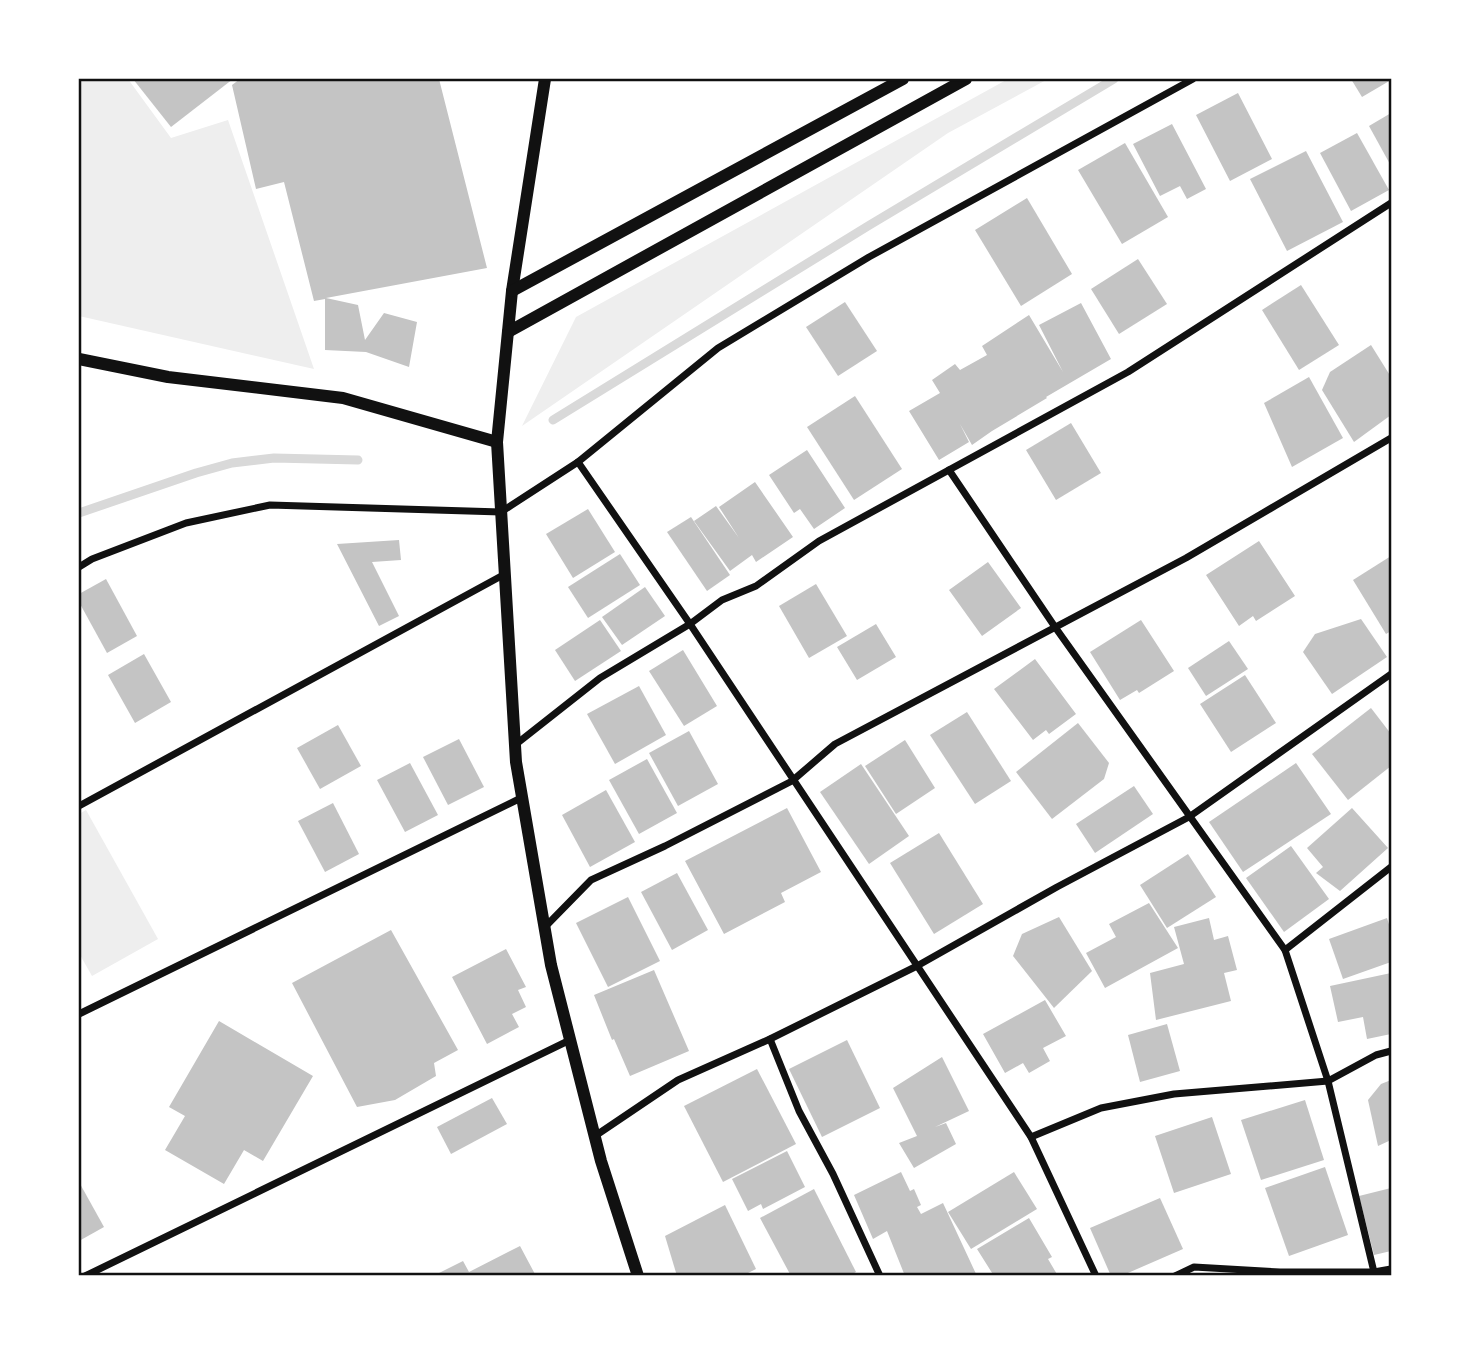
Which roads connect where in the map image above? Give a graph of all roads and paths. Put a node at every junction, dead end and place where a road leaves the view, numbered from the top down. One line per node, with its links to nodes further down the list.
1 (545, 79): 6 (street)
2 (903, 79): 6 (street)
3 (967, 79): 7 (street)
4 (1193, 79): 11 (street)
5 (1391, 203): 12 (street)
6 (512, 291): 7 (street)
7 (508, 332): 10 (street)
8 (79, 359): 10 (street)
9 (1391, 438): 17 (street)
10 (497, 442): 13 (street)
11 (578, 461): 13 (street); 16 (street)
12 (949, 470): 16 (street); 17 (street)
13 (501, 512): 14 (street); 15 (street)
14 (79, 567)
15 (505, 574): 19 (street); 22 (street)
16 (690, 624): 19 (street); 20 (street)
17 (1055, 627): 20 (street); 23 (street)
18 (1391, 674): 23 (street)
19 (515, 745): 21 (street)
20 (793, 781): 25 (street); 27 (street)
21 (523, 797): 25 (street); 28 (street)
22 (79, 806)
23 (1189, 817): 26 (street); 27 (street)
24 (1391, 867): 26 (street)
25 (544, 927): 30 (street)
26 (1285, 950): 32 (street)
27 (917, 966): 29 (street); 34 (street)
28 (79, 1014)
29 (770, 1039): 33 (street); 39 (street)
30 (570, 1040): 33 (street); 37 (street)
31 (1391, 1051): 32 (street)
32 (1328, 1081): 34 (street); 36 (street)
33 (595, 1136): 38 (street)
34 (1031, 1137): 40 (street)
35 (1391, 1269): 36 (street)
36 (1377, 1274): 41 (street)
37 (85, 1276)
38 (638, 1276)
39 (880, 1276)
40 (1096, 1276)
41 (1175, 1276)

